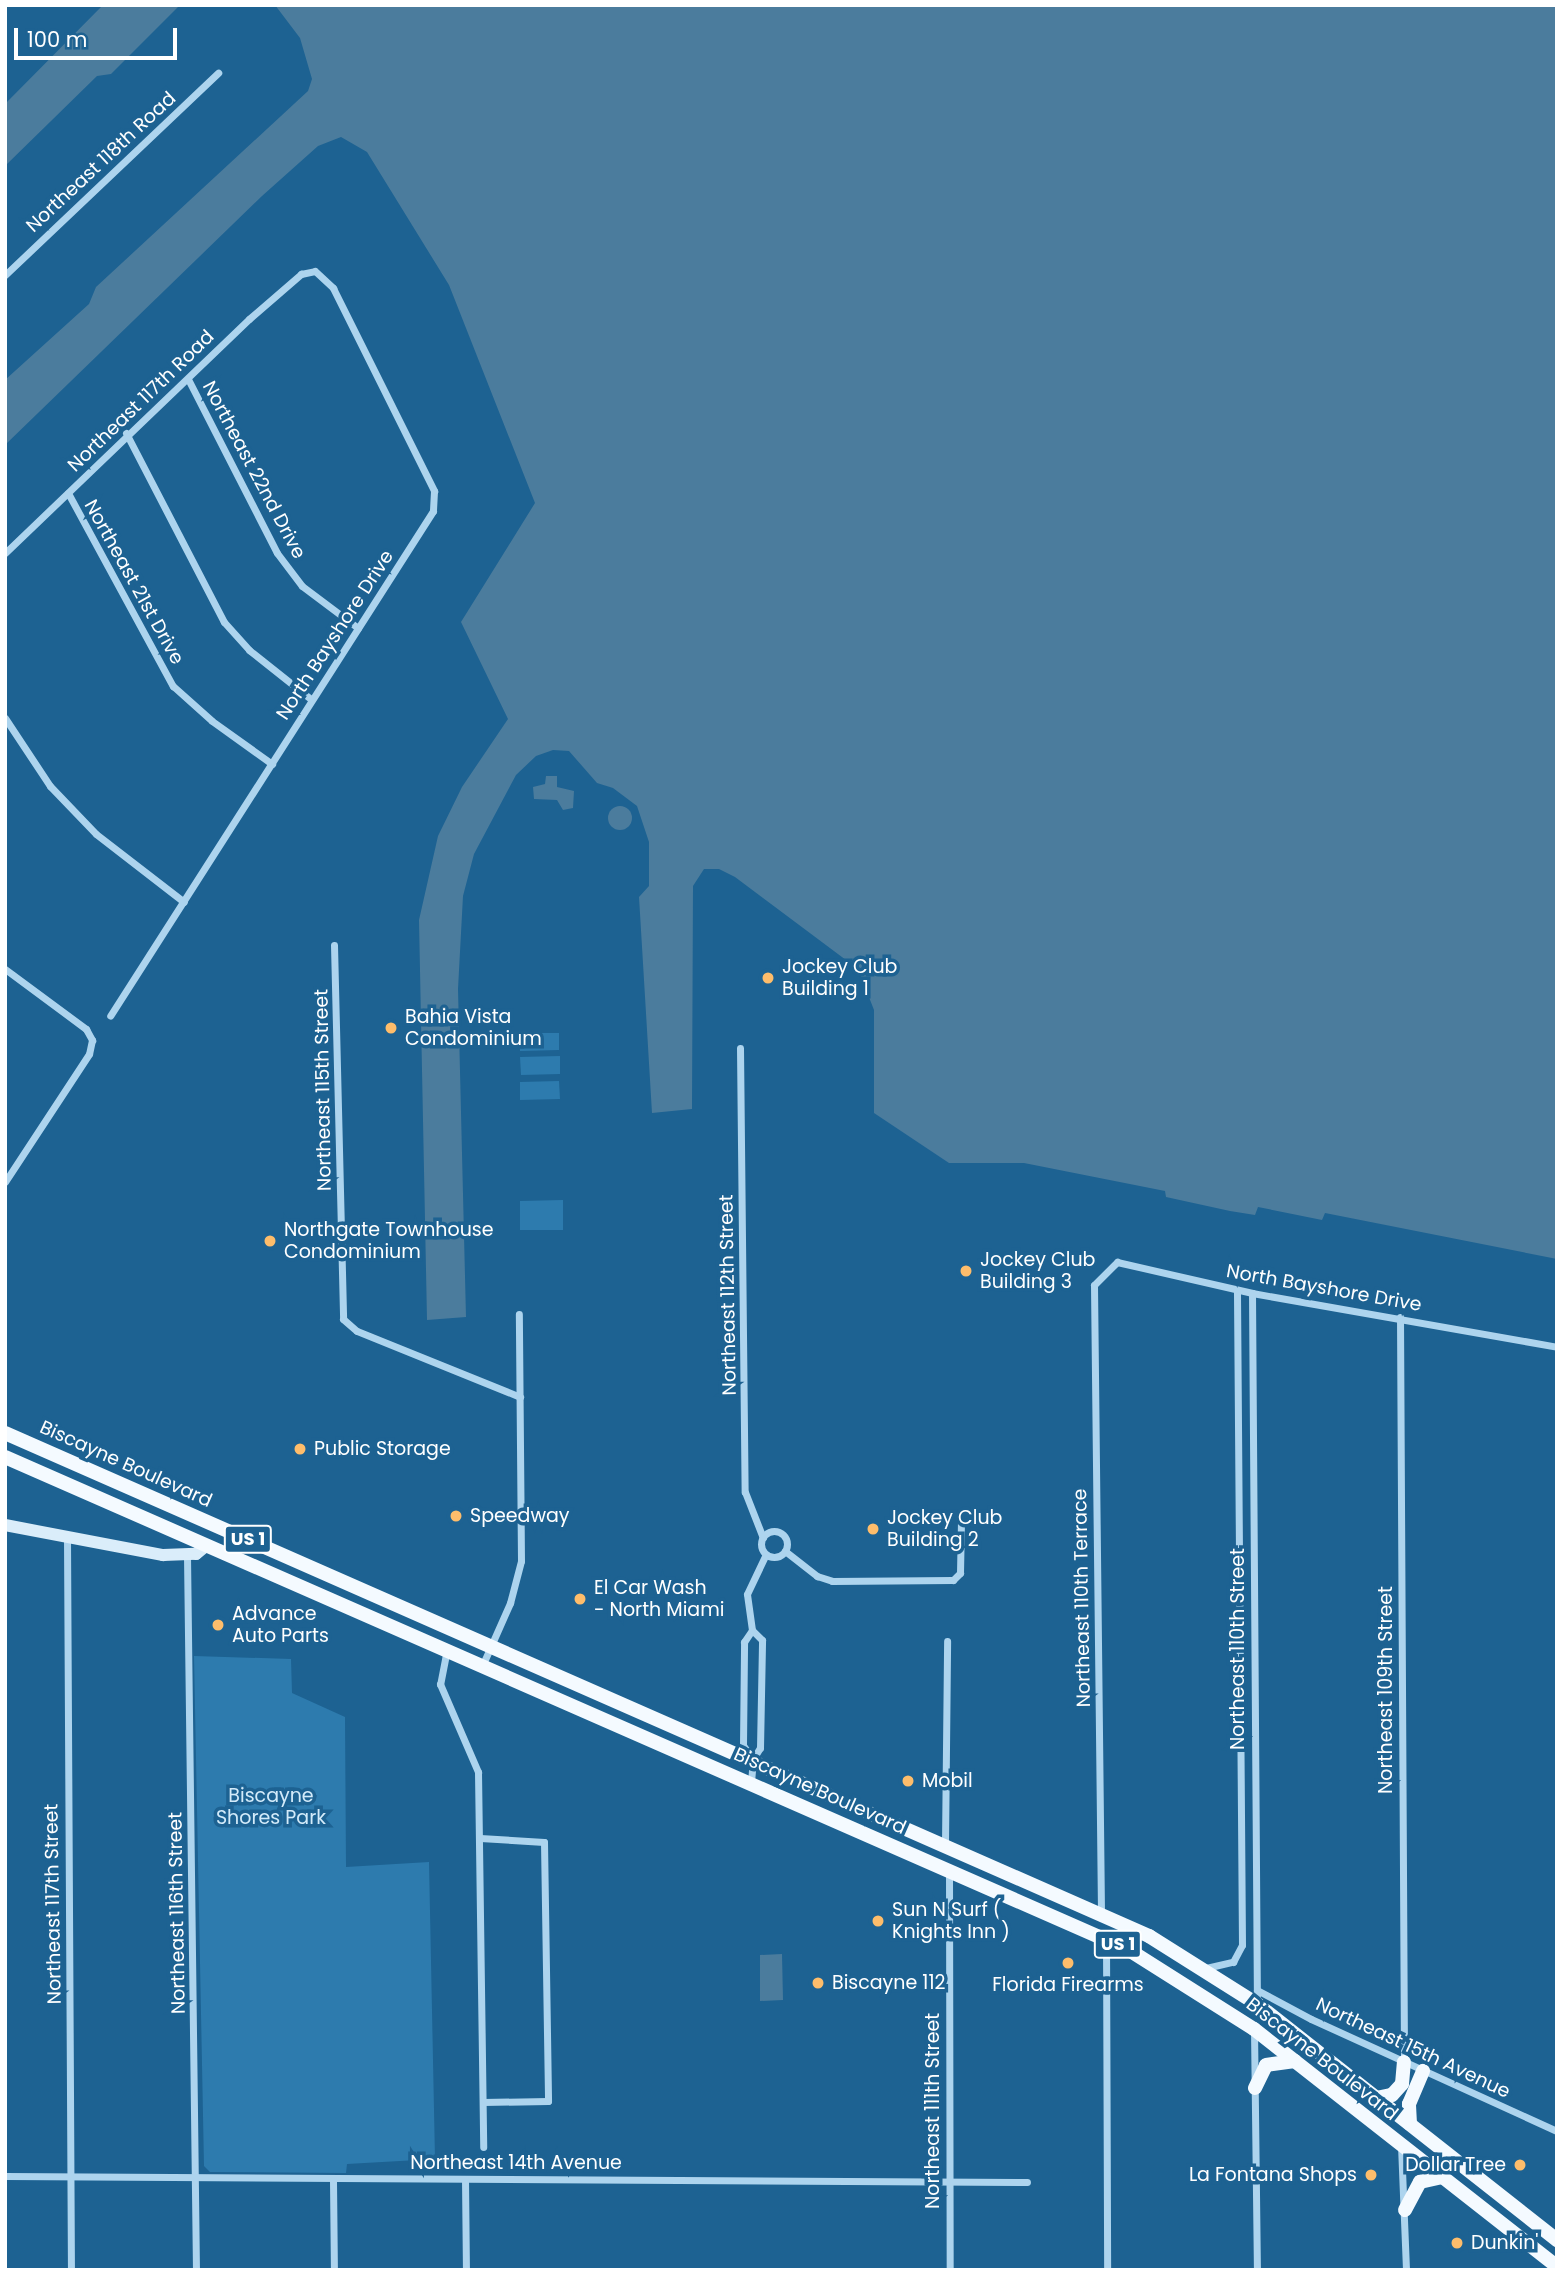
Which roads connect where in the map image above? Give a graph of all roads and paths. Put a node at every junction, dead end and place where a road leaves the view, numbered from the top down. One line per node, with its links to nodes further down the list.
1 (218, 73): 3 (street, Northeast 118th Road)
2 (301, 274): 4 (street, Northeast 117th Road); 8 (street, North Bayshore Drive)
3 (5, 275)
4 (188, 379): 5 (street, Northeast 117th Road); 8 (street, Northeast 22nd Drive)
5 (126, 433): 6 (street, Northeast 117th Road); 9 (street)
6 (68, 493): 7 (street, Northeast 117th Road); 11 (street, Northeast 21st Drive)
7 (5, 553)
8 (358, 628): 9 (street, North Bayshore Drive)
9 (312, 700): 11 (street, North Bayshore Drive)
10 (5, 718): 12 (street)
11 (272, 764): 12 (street, North Bayshore Drive)
12 (184, 902): 15 (street, North Bayshore Drive)
13 (334, 945): 24 (street, Northeast 115th Street)
14 (5, 968): 17 (street)
15 (110, 1016)
16 (740, 1048): 31 (street, Northeast 112th Street)
17 (5, 1182)
18 (1094, 1284): 19 (street, North Bayshore Drive); 48 (street, Northeast 110th Terrace)
19 (1237, 1290): 20 (street, North Bayshore Drive); 50 (street, Northeast 110th Street)
20 (1252, 1293): 22 (street, North Bayshore Drive); 51 (street, Northeast 110th Street)
21 (519, 1314): 24 (street)
22 (1400, 1317): 23 (street, North Bayshore Drive); 54 (street, Northeast 109th Street)
23 (1557, 1347)
24 (520, 1397): 38 (street)
25 (5, 1433): 29 (main road, Biscayne Boulevard / US 1)
26 (5, 1457): 32 (main road, Biscayne Boulevard / US 1)
27 (961, 1521): 33 (street)
28 (5, 1525): 30 (street)
29 (240, 1535): 32 (main road); 38 (main road, Biscayne Boulevard / US 1)
30 (67, 1538): 35 (street); 64 (street, Northeast 117th Street)
31 (763, 1538): 33 (street); 34 (street)
32 (207, 1545): 35 (street); 39 (main road, Biscayne Boulevard / US 1)
33 (785, 1551): 34 (street)
34 (766, 1554): 36 (street)
35 (187, 1555): 66 (street, Northeast 116th Street)
36 (751, 1630): 41 (street); 42 (street)
37 (947, 1640): 46 (street)
38 (492, 1645): 40 (street); 43 (main road, Biscayne Boulevard / US 1)
39 (447, 1649): 40 (main road, Biscayne Boulevard / US 1); 45 (street)
40 (483, 1664): 44 (main road, Biscayne Boulevard / US 1)
41 (744, 1670): 42 (street); 43 (street)
42 (761, 1670): 43 (street)
43 (753, 1759): 44 (street); 46 (main road, Biscayne Boulevard / US 1)
44 (751, 1782): 47 (main road, Biscayne Boulevard / US 1)
45 (480, 1838): 58 (street); 58 (street)
46 (945, 1844): 48 (main road, Biscayne Boulevard / US 1)
47 (949, 1868): 49 (main road, Biscayne Boulevard / US 1); 70 (street, Northeast 111th Street)
48 (1101, 1912): 50 (main road, Biscayne Boulevard / US 1)
49 (1106, 1938): 52 (main road, Biscayne Boulevard / US 1); 81 (street)
50 (1204, 1968): 51 (main road, Biscayne Boulevard / US 1)
51 (1257, 1997): 54 (street, Northeast 15th Avenue); 57 (main road, Biscayne Boulevard / US 1)
52 (1254, 2029): 53 (main road, Biscayne Boulevard / US 1); 56 (street)
53 (1295, 2061): 56 (main road); 61 (main road, Biscayne Boulevard / US 1)
54 (1404, 2062): 55 (street, Northeast 15th Avenue); 57 (main road)
55 (1423, 2071): 59 (main road); 60 (street, Northeast 15th Avenue)
56 (1255, 2088): 82 (street)
57 (1376, 2098): 59 (main road, Biscayne Boulevard / US 1)
58 (483, 2102): 62 (street)
59 (1410, 2124): 72 (main road, Biscayne Boulevard / US 1)
60 (1557, 2131)
61 (1401, 2145): 65 (main road, Biscayne Boulevard / US 1); 71 (street)
62 (483, 2147)
63 (5, 2176): 64 (street, Northeast 14th Avenue)
64 (71, 2176): 66 (street, Northeast 14th Avenue); 76 (street, Northeast 117th Street)
65 (1442, 2177): 71 (main road); 75 (main road, Biscayne Boulevard / US 1)
66 (195, 2178): 68 (street, Northeast 14th Avenue); 77 (street, Northeast 116th Street)
67 (465, 2179): 68 (street, Northeast 14th Avenue); 70 (street, Northeast 14th Avenue); 79 (street)
68 (333, 2180): 78 (street)
69 (1027, 2182): 70 (street, Northeast 14th Avenue)
70 (949, 2183): 80 (street, Northeast 111th Street)
71 (1405, 2210): 83 (street)
72 (1541, 2227): 73 (main road); 74 (main road, Biscayne Boulevard / US 1)
73 (1557, 2227)
74 (1557, 2240)
75 (1557, 2267)
76 (71, 2270)
77 (196, 2270)
78 (334, 2270)
79 (466, 2270)
80 (950, 2270)
81 (1107, 2270)
82 (1257, 2270)
83 (1406, 2270)

